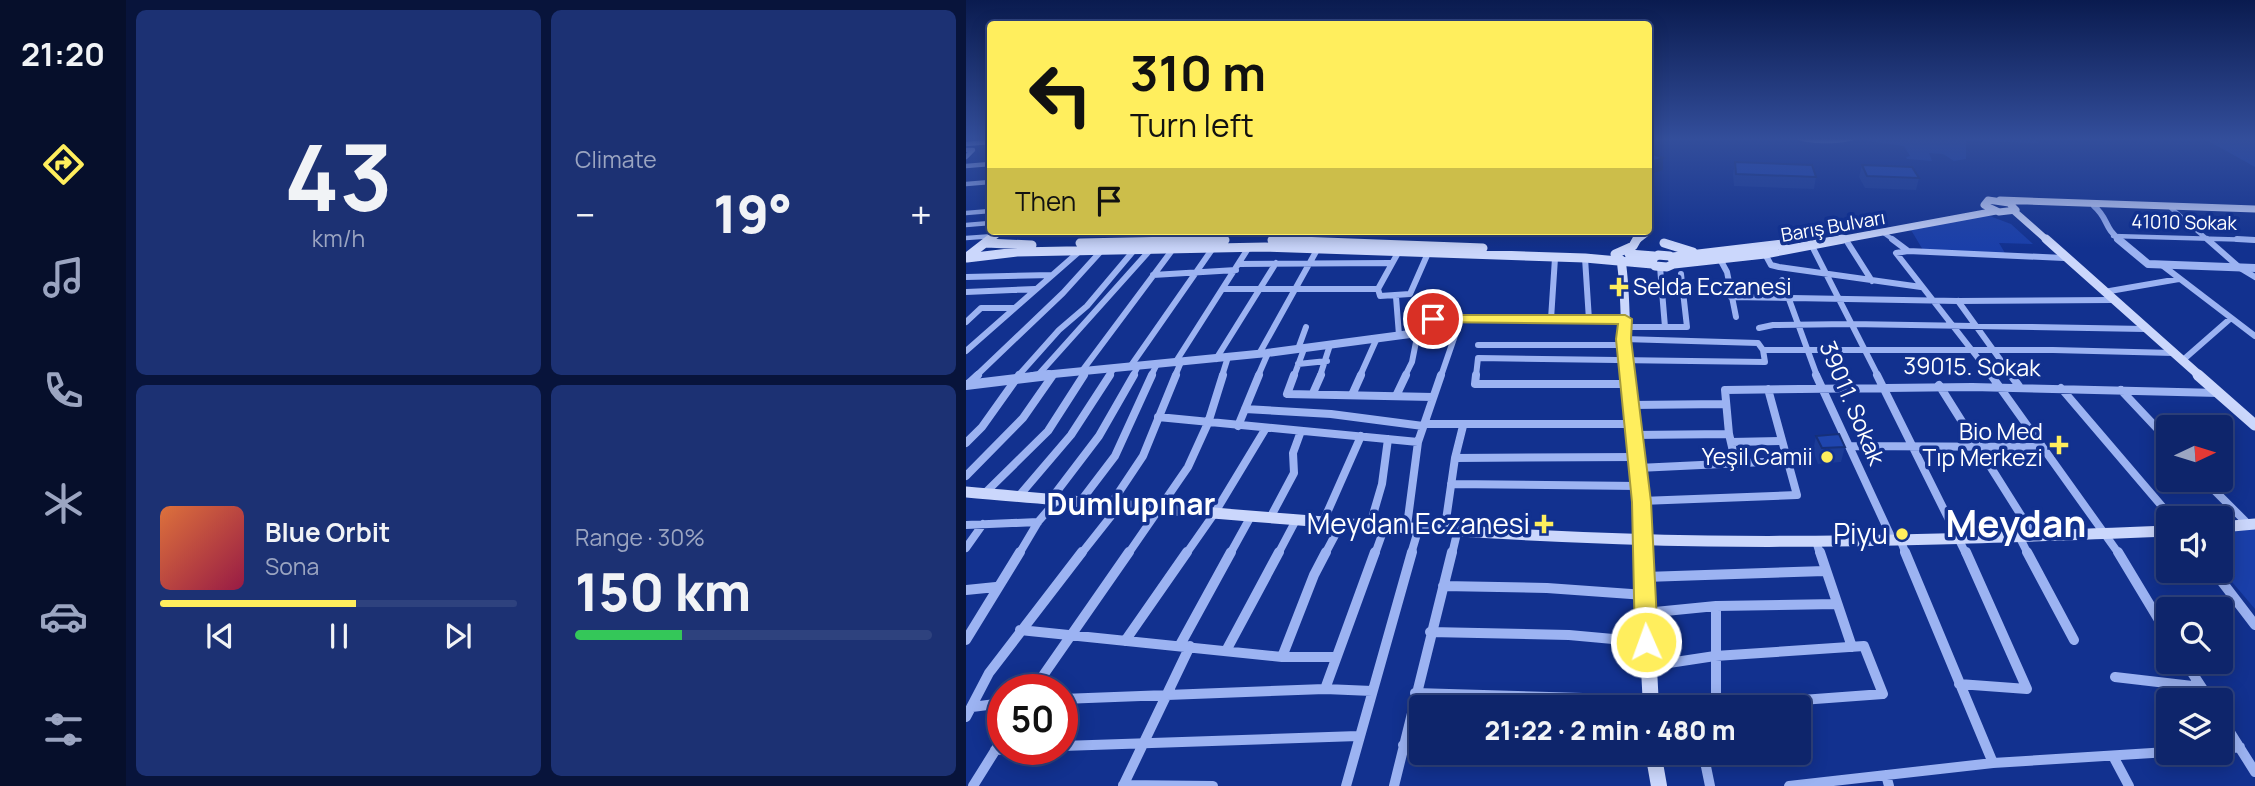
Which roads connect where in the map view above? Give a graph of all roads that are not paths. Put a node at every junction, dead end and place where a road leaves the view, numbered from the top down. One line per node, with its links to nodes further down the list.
1 (987, 182): 2 (street)
2 (966, 184)
3 (2000, 200): 4 (main road, Barış Bulvarı); 5 (main road, Barış Bulvarı); 9 (main road)
4 (1984, 205): 11 (main road); 40 (main road, Barış Bulvarı)
5 (2140, 205): 6 (main road, Barış Bulvarı); 7 (main road, Barış Bulvarı); 10 (main road, Barış Bulvarı)
6 (2094, 206): 9 (main road, Barış Bulvarı); 19 (street)
7 (2171, 208): 10 (main road, Barış Bulvarı); 21 (street)
8 (987, 211): 12 (street)
9 (2015, 211): 11 (main road, Barış Bulvarı); 24 (main road)
10 (2254, 211)
11 (1998, 212): 15 (main road, Barış Bulvarı); 24 (main road)
12 (966, 213)
13 (987, 223): 14 (street)
14 (966, 225)
15 (1885, 233): 22 (main road, Barış Bulvarı); 37 (street)
16 (990, 235): 20 (street)
17 (997, 235): 25 (main road)
18 (1643, 235): 41 (main road)
19 (2113, 236): 21 (street, 41010 Sokak); 52 (street)
20 (966, 238)
21 (2207, 238): 23 (street, 41010 Sokak); 54 (street)
22 (1846, 240): 27 (main road, Barış Bulvarı); 65 (street)
23 (2255, 240)
24 (2047, 241): 45 (main road)
25 (986, 243): 41 (main road); 42 (main road)
26 (1664, 243): 40 (main road)
27 (1812, 246): 39 (main road, Barış Bulvarı); 57 (street)
28 (1249, 247): 29 (main road); 30 (main road); 53 (street)
29 (1213, 248): 33 (main road); 56 (street)
30 (1318, 248): 36 (main road); 51 (street)
31 (1135, 249): 32 (main road); 35 (main road); 125 (street)
32 (1151, 249): 33 (main road); 124 (street)
33 (1173, 249): 60 (street)
34 (1081, 250): 35 (main road); 42 (main road); 59 (street)
35 (1102, 250): 127 (street)
36 (1399, 251): 38 (main road); 50 (street)
37 (1908, 251): 45 (street); 66 (street)
38 (1428, 253): 43 (main road); 75 (street)
39 (1765, 254): 47 (main road, Barış Bulvarı); 57 (street)
40 (1702, 255): 46 (main road, Barış Bulvarı)
41 (1618, 257): 44 (main road); 48 (main road); 98 (main road)
42 (966, 258)
43 (1555, 258): 44 (main road); 86 (street)
44 (1585, 258): 87 (street)
45 (2064, 258): 73 (main road)
46 (1674, 261): 47 (main road, Barış Bulvarı); 48 (main road)
47 (1721, 261): 76 (street)
48 (1655, 262): 94 (street)
49 (1276, 263): 51 (street); 53 (street); 67 (street)
50 (1390, 263): 51 (street); 71 (street)
51 (1308, 264): 68 (street)
52 (2162, 265): 54 (street); 63 (street)
53 (1238, 267): 56 (street); 70 (street)
54 (2240, 268): 55 (street); 61 (street)
55 (2255, 268)
56 (1196, 271): 60 (street); 120 (street)
57 (1827, 273): 65 (street); 74 (street)
58 (1681, 274): 94 (street)
59 (1052, 275): 62 (street); 69 (street)
60 (1153, 275): 122 (street)
61 (2255, 277)
62 (966, 278)
63 (2179, 279): 73 (street); 84 (street)
64 (1782, 280): 77 (street, 39011. Sokak)
65 (1871, 281): 66 (street)
66 (1921, 287): 78 (street)
67 (1260, 288): 68 (street); 70 (street); 114 (street)
68 (1295, 288): 71 (street); 111 (street)
69 (1035, 289): 72 (street); 81 (street)
70 (1223, 289): 117 (street)
71 (1378, 289): 75 (street)
72 (966, 292)
73 (2104, 292): 79 (main road)
74 (1838, 296): 77 (street); 78 (street); 89 (street)
75 (1396, 297): 99 (street)
76 (1731, 297): 77 (street); 82 (street)
77 (1788, 297): 90 (street, 39011. Sokak)
78 (1935, 300): 80 (street); 91 (street)
79 (2112, 300): 80 (street); 96 (main road)
80 (1958, 301): 92 (street)
81 (1014, 308): 88 (street); 109 (street)
82 (1737, 317)
83 (1461, 318): 85 (street); 97 (street); 140 (street)
84 (2231, 318): 100 (street); 112 (street)
85 (1515, 319): 86 (street)
86 (1551, 320): 87 (street)
87 (1589, 320): 98 (street)
88 (966, 322)
89 (1850, 324): 90 (street); 91 (street); 107 (street)
90 (1798, 325): 95 (street); 105 (street, 39011. Sokak)
91 (1953, 325): 92 (street); 108 (street)
92 (1975, 326): 96 (street); 110 (street)
93 (1306, 327): 104 (street)
94 (1665, 327): 98 (street)
95 (1759, 328)
96 (2145, 329): 112 (main road)
97 (1418, 332): 99 (street); 139 (street)
98 (1624, 333): 103 (street); 106 (street); 115 (main road)
99 (1399, 335): 101 (street)
100 (2255, 336)
101 (1377, 338): 102 (street); 138 (street)
102 (1330, 345): 104 (street); 116 (street)
103 (1478, 345)
104 (1301, 349): 111 (street); 119 (street)
105 (1808, 349): 106 (street); 107 (street); 132 (street, 39011. Sokak)
106 (1763, 350): 115 (street)
107 (1863, 350): 108 (street); 128 (street)
108 (1973, 350): 110 (street); 130 (street)
109 (966, 351)
110 (1993, 351): 112 (street); 131 (street)
111 (1263, 354): 113 (street); 143 (street)
112 (2179, 357): 137 (main road)
113 (1228, 358): 114 (street); 145 (street)
114 (1216, 359): 117 (street)
115 (1626, 360): 126 (main road); 126 (street)
116 (1327, 361): 119 (street); 136 (street)
117 (1178, 362): 118 (street); 144 (street)
118 (1157, 364): 120 (street); 176 (street)
119 (1298, 364): 136 (street)
120 (1134, 366): 121 (street); 175 (street)
121 (1114, 368): 122 (street); 174 (street)
122 (1084, 370): 123 (street); 173 (street)
123 (1053, 373): 124 (street); 168 (street)
124 (1039, 374): 125 (street)
125 (1017, 377): 127 (street); 159 (street)
126 (1630, 384): 142 (main road)
127 (967, 385)
128 (1881, 385): 129 (street, 39015. Sokak); 132 (street, 39015. Sokak); 161 (street)
129 (1939, 385): 130 (street, 39015. Sokak); 162 (street)
130 (1997, 386): 131 (street, 39015. Sokak); 163 (street)
131 (2019, 386): 134 (street, 39015. Sokak)
132 (1821, 387): 133 (street, 39015. Sokak); 160 (street, 39011. Sokak)
133 (1768, 388): 141 (street, 39015. Sokak); 157 (street)
134 (2061, 388): 135 (street, 39015. Sokak); 179 (street)
135 (2121, 390): 137 (street, 39015. Sokak); 150 (street)
136 (1312, 393): 138 (street)
137 (2220, 393): 147 (main road)
138 (1352, 395): 139 (street)
139 (1396, 396): 140 (street)
140 (1433, 397): 146 (street)
141 (1725, 404): 142 (street); 155 (street)
142 (1631, 405): 152 (main road)
143 (1245, 409): 146 (street); 148 (street)
144 (1158, 416): 145 (street); 178 (street)
145 (1208, 423): 148 (street); 180 (street)
146 (1424, 425): 149 (street); 158 (street)
147 (2255, 425)
148 (1238, 426): 151 (street)
149 (1463, 426): 152 (street); 164 (street)
150 (2156, 427)
151 (1266, 428): 153 (street); 181 (street)
152 (1634, 429): 155 (street); 166 (main road)
153 (1301, 431): 154 (street); 183 (street)
154 (1360, 436): 156 (street); 186 (street)
155 (1730, 438): 157 (street); 167 (street)
156 (1388, 439): 158 (street); 191 (street)
157 (1781, 440): 165 (street)
158 (1418, 442): 193 (street)
159 (966, 443)
160 (1849, 446): 161 (street); 201 (street, 39011. Sokak)
161 (1912, 447): 162 (street); 200 (street)
162 (1977, 447): 163 (street); 199 (street)
163 (2042, 447): 197 (street)
164 (1455, 458): 166 (street); 169 (street)
165 (1786, 461): 167 (street); 177 (street)
166 (1637, 462): 167 (street); 170 (main road)
167 (1737, 464)
168 (966, 476)
169 (1451, 484): 170 (street); 195 (street)
170 (1640, 486): 177 (main road)
171 (966, 492): 173 (main road)
172 (2217, 492): 189 (street)
173 (984, 494): 174 (main road)
174 (1019, 497): 175 (main road)
175 (1054, 499): 176 (main road); 185 (street)
176 (1080, 502): 178 (main road)
177 (1641, 502): 202 (main road)
178 (1115, 505): 180 (main road); 217 (street)
179 (2162, 506)
180 (1160, 508): 181 (main road); 219 (street)
181 (1214, 513): 182 (main road); 222 (street)
182 (1251, 516): 183 (main road); 224 (street)
183 (1269, 518): 184 (main road)
184 (1296, 520): 186 (main road); 226 (street)
185 (1038, 522): 187 (street); 209 (street)
186 (1323, 522): 188 (main road)
187 (983, 524): 190 (street); 204 (street)
188 (1341, 524): 191 (main road); 228 (street)
189 (2252, 524): 194 (main road)
190 (966, 525)
191 (1370, 525): 192 (main road)
192 (1385, 526): 193 (main road); 229 (street)
193 (1413, 526): 195 (main road); 237 (street)
194 (2233, 526)
195 (1451, 528): 202 (main road); 208 (street)
196 (2156, 531): 197 (main road)
197 (2106, 533): 199 (main road); 215 (street)
198 (2019, 536): 199 (main road); 200 (main road); 221 (street)
199 (2034, 536)
200 (1959, 537): 201 (main road); 234 (street)
201 (1896, 538): 203 (main road); 234 (street, 39011. Sokak)
202 (1643, 539): 203 (main road); 206 (main road)
203 (1816, 541): 205 (street)
204 (966, 548)
205 (1825, 570): 206 (street); 212 (street)
206 (1645, 577): 211 (main road)
207 (2223, 583): 216 (street)
208 (1443, 586): 211 (street); 218 (street)
209 (996, 587): 210 (street); 220 (street)
210 (966, 590)
211 (1645, 595): 214 (main road)
212 (1837, 604): 213 (street); 225 (street)
213 (1716, 606): 214 (street); 227 (street)
214 (1645, 614): 223 (main road)
215 (2156, 615)
216 (2255, 625)
217 (1020, 629): 219 (street); 246 (street)
218 (1430, 632): 223 (street); 239 (street)
219 (1072, 633): 222 (street); 231 (street)
220 (966, 640)
221 (2074, 640)
222 (1125, 641): 224 (street)
223 (1646, 642): 230 (main road)
224 (1185, 646): 226 (street); 238 (street)
225 (1852, 647): 227 (street); 244 (street)
226 (1227, 649): 228 (street)
227 (1715, 656): 230 (street); 242 (street)
228 (1282, 657): 229 (street)
229 (1336, 657): 236 (street)
230 (1648, 666): 241 (main road)
231 (1044, 674)
232 (2193, 674): 235 (street)
233 (2115, 677): 235 (street)
234 (1959, 684): 258 (street, 39011. Sokak)
235 (2201, 687)
236 (1325, 689): 237 (street); 238 (street)
237 (1372, 691): 247 (street)
238 (1167, 694): 243 (street); 249 (street)
239 (1415, 694): 240 (street); 251 (street)
240 (1441, 695)
241 (1650, 695)
242 (1716, 695)
243 (1078, 698)
244 (1811, 699)
245 (987, 707): 246 (street)
246 (969, 712)
247 (1359, 736): 249 (street); 266 (street)
248 (2233, 737): 253 (street)
249 (1145, 741): 250 (street); 263 (street)
250 (1078, 745)
251 (1403, 745): 252 (street); 267 (street)
252 (1409, 745)
253 (2239, 747): 254 (street); 261 (street)
254 (2233, 748)
255 (2156, 753): 256 (street)
256 (2113, 756): 258 (street); 271 (street)
257 (987, 763): 264 (street)
258 (1993, 763): 262 (street)
259 (1656, 765): 268 (main road)
260 (1706, 765): 269 (street)
261 (2255, 772)
262 (1888, 781): 270 (street)
263 (1123, 785): 265 (street)
264 (973, 786)
265 (1213, 786)
266 (1346, 786)
267 (1394, 786)
268 (1659, 786)
269 (1710, 786)
270 (1789, 786)
271 (2129, 786)

